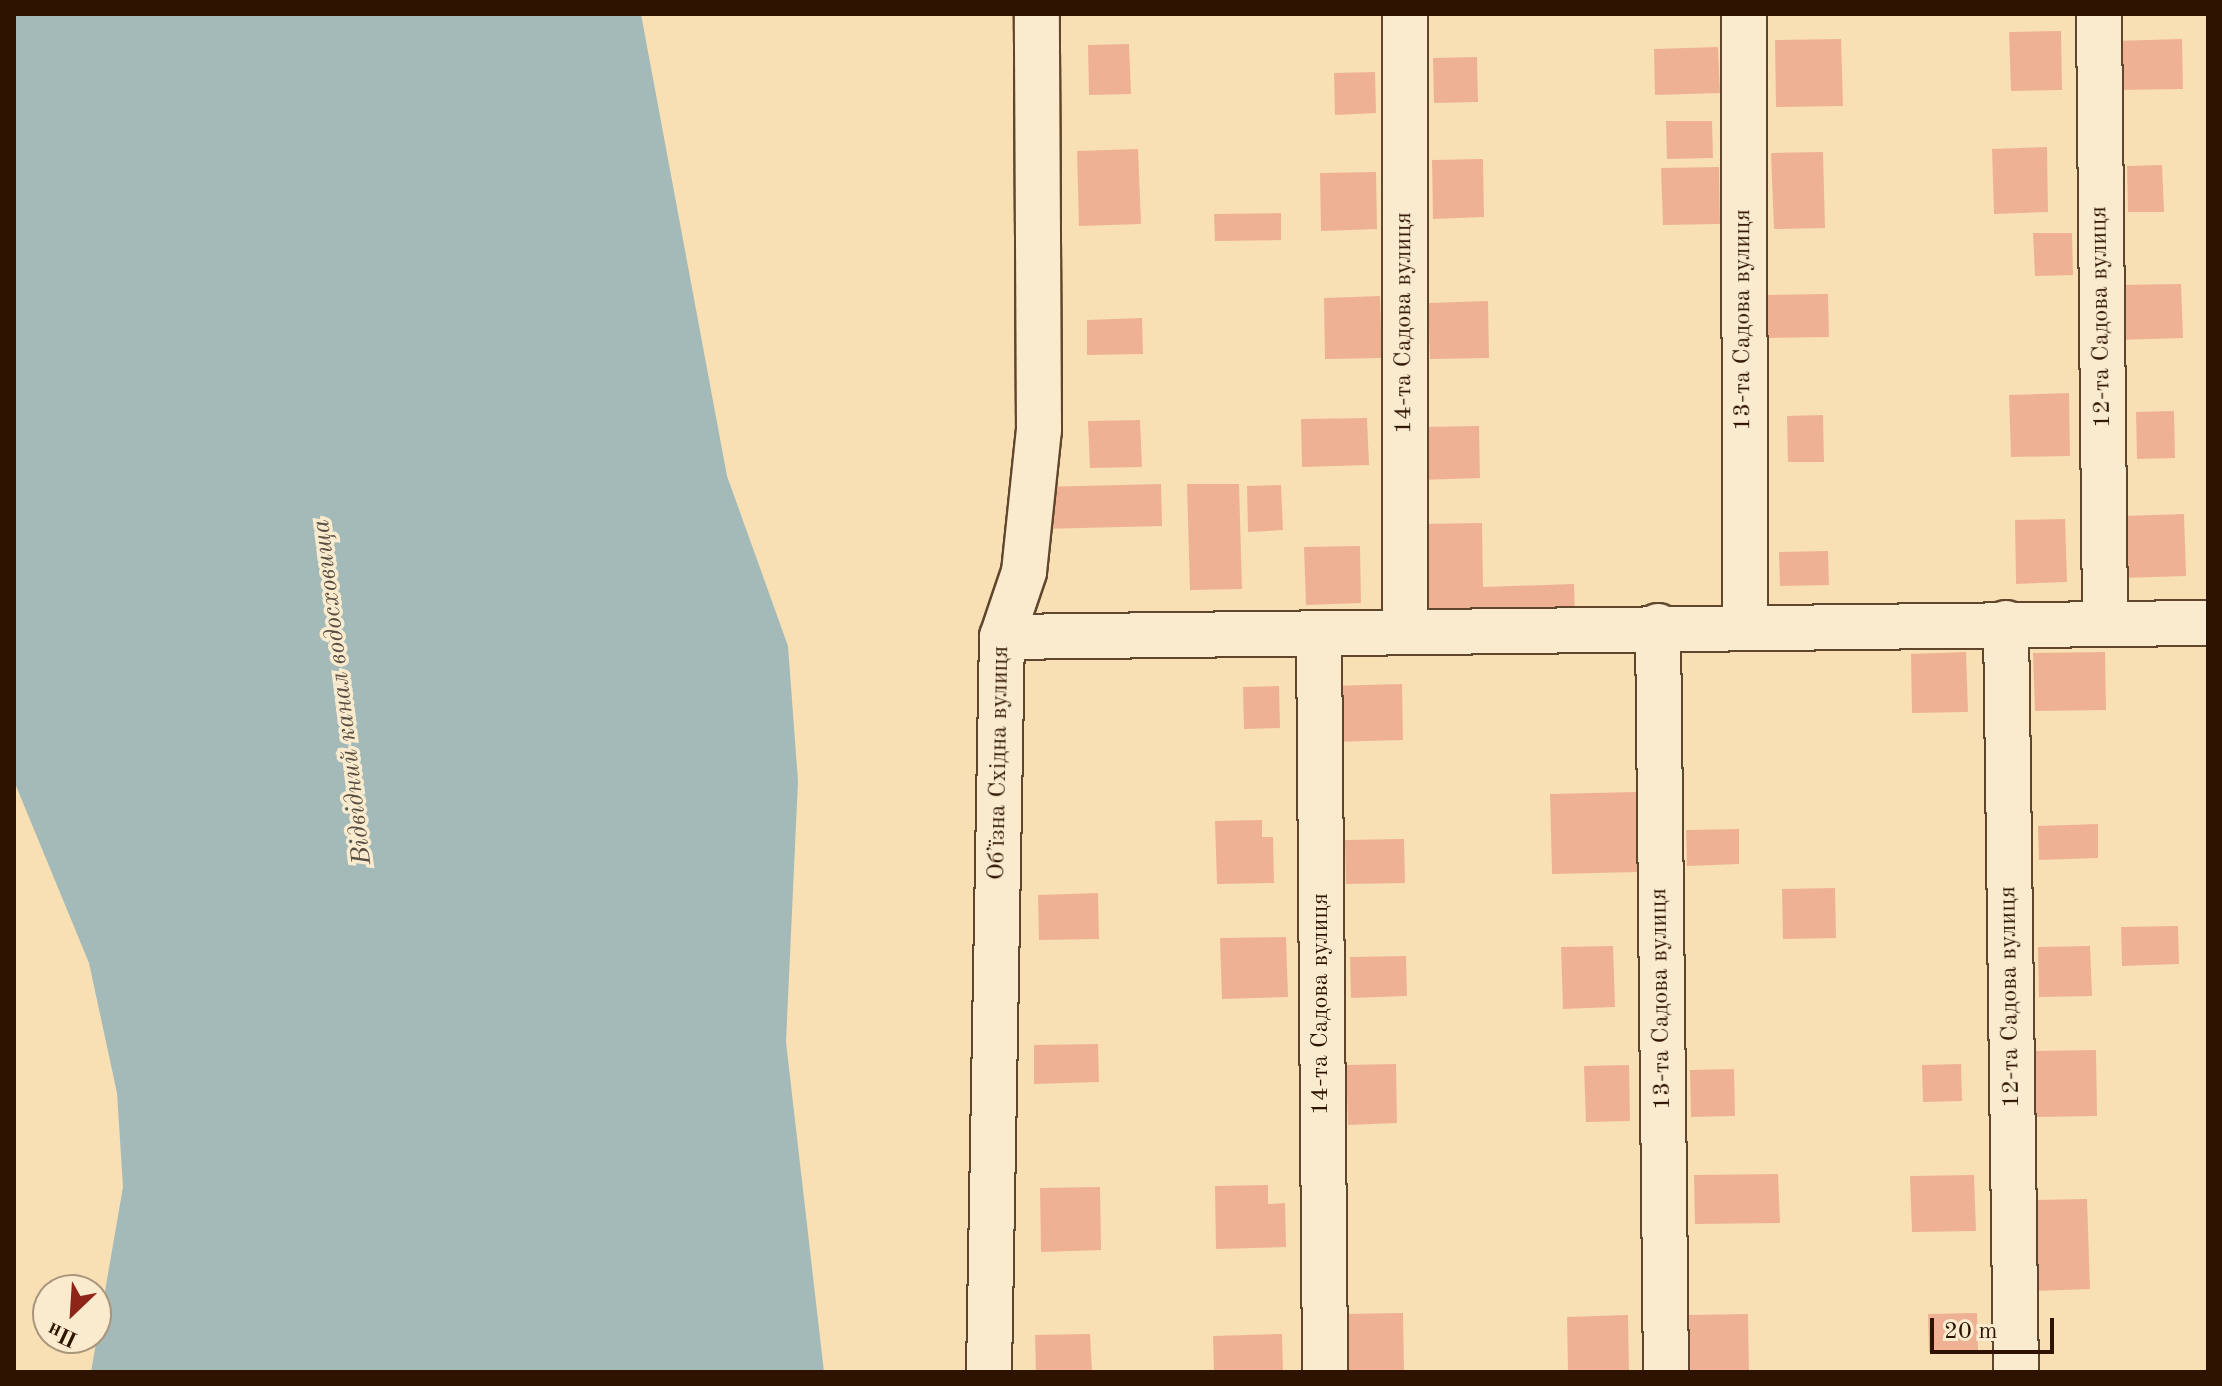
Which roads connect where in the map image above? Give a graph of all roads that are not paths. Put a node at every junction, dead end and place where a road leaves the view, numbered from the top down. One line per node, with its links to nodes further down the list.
1 (1037, 14): 12 (street, Обʼїзна Східна вулиця)
2 (1405, 14): 10 (street, 14-та Садова вулиця)
3 (1744, 14): 9 (street, 13-та Садова вулиця)
4 (2099, 14): 5 (street, 12-та Садова вулиця)
5 (2105, 621): 6 (street); 7 (street)
6 (2006, 623): 9 (street); 16 (street, 12-та Садова вулиця)
7 (2208, 623)
8 (1658, 626): 9 (street); 10 (street); 15 (street, 13-та Садова вулиця)
9 (1745, 626)
10 (1405, 632): 11 (street)
11 (1319, 635): 12 (street); 14 (street, 14-та Садова вулиця)
12 (1002, 637): 13 (street, Обʼїзна Східна вулиця)
13 (989, 1372)
14 (1325, 1372)
15 (1666, 1372)
16 (2016, 1372)

